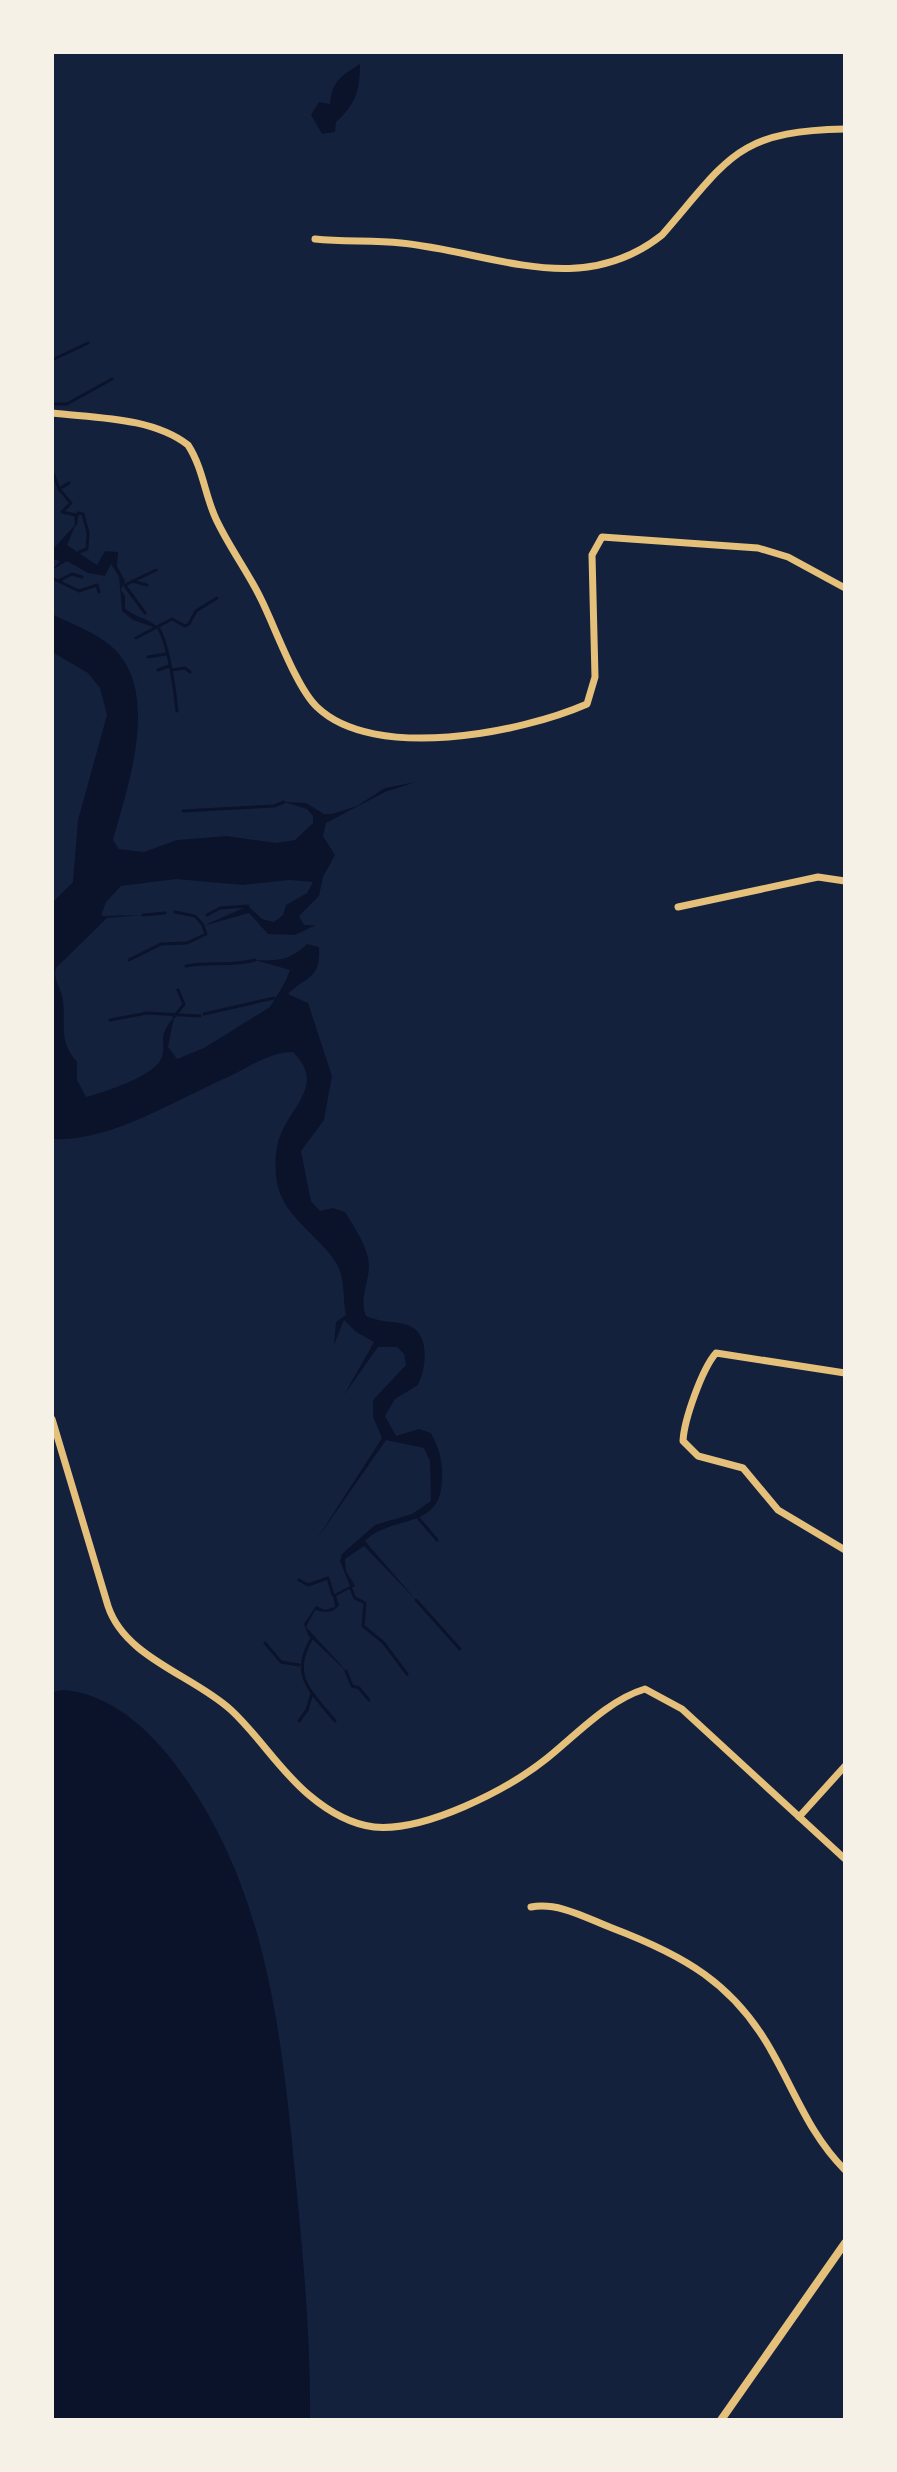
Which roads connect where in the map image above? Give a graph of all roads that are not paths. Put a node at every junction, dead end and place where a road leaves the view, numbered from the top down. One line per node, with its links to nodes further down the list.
1 (845, 129): 2 (street)
2 (315, 239)
3 (52, 413): 4 (street)
4 (845, 588)
5 (845, 881): 6 (street)
6 (678, 907)
7 (845, 1373): 9 (street)
8 (52, 1419): 11 (street)
9 (845, 1550)
10 (845, 1766): 11 (street)
11 (799, 1817): 12 (street)
12 (845, 1859)
13 (531, 1907): 14 (street)
14 (845, 2170)
15 (845, 2243): 16 (street)
16 (721, 2420)

